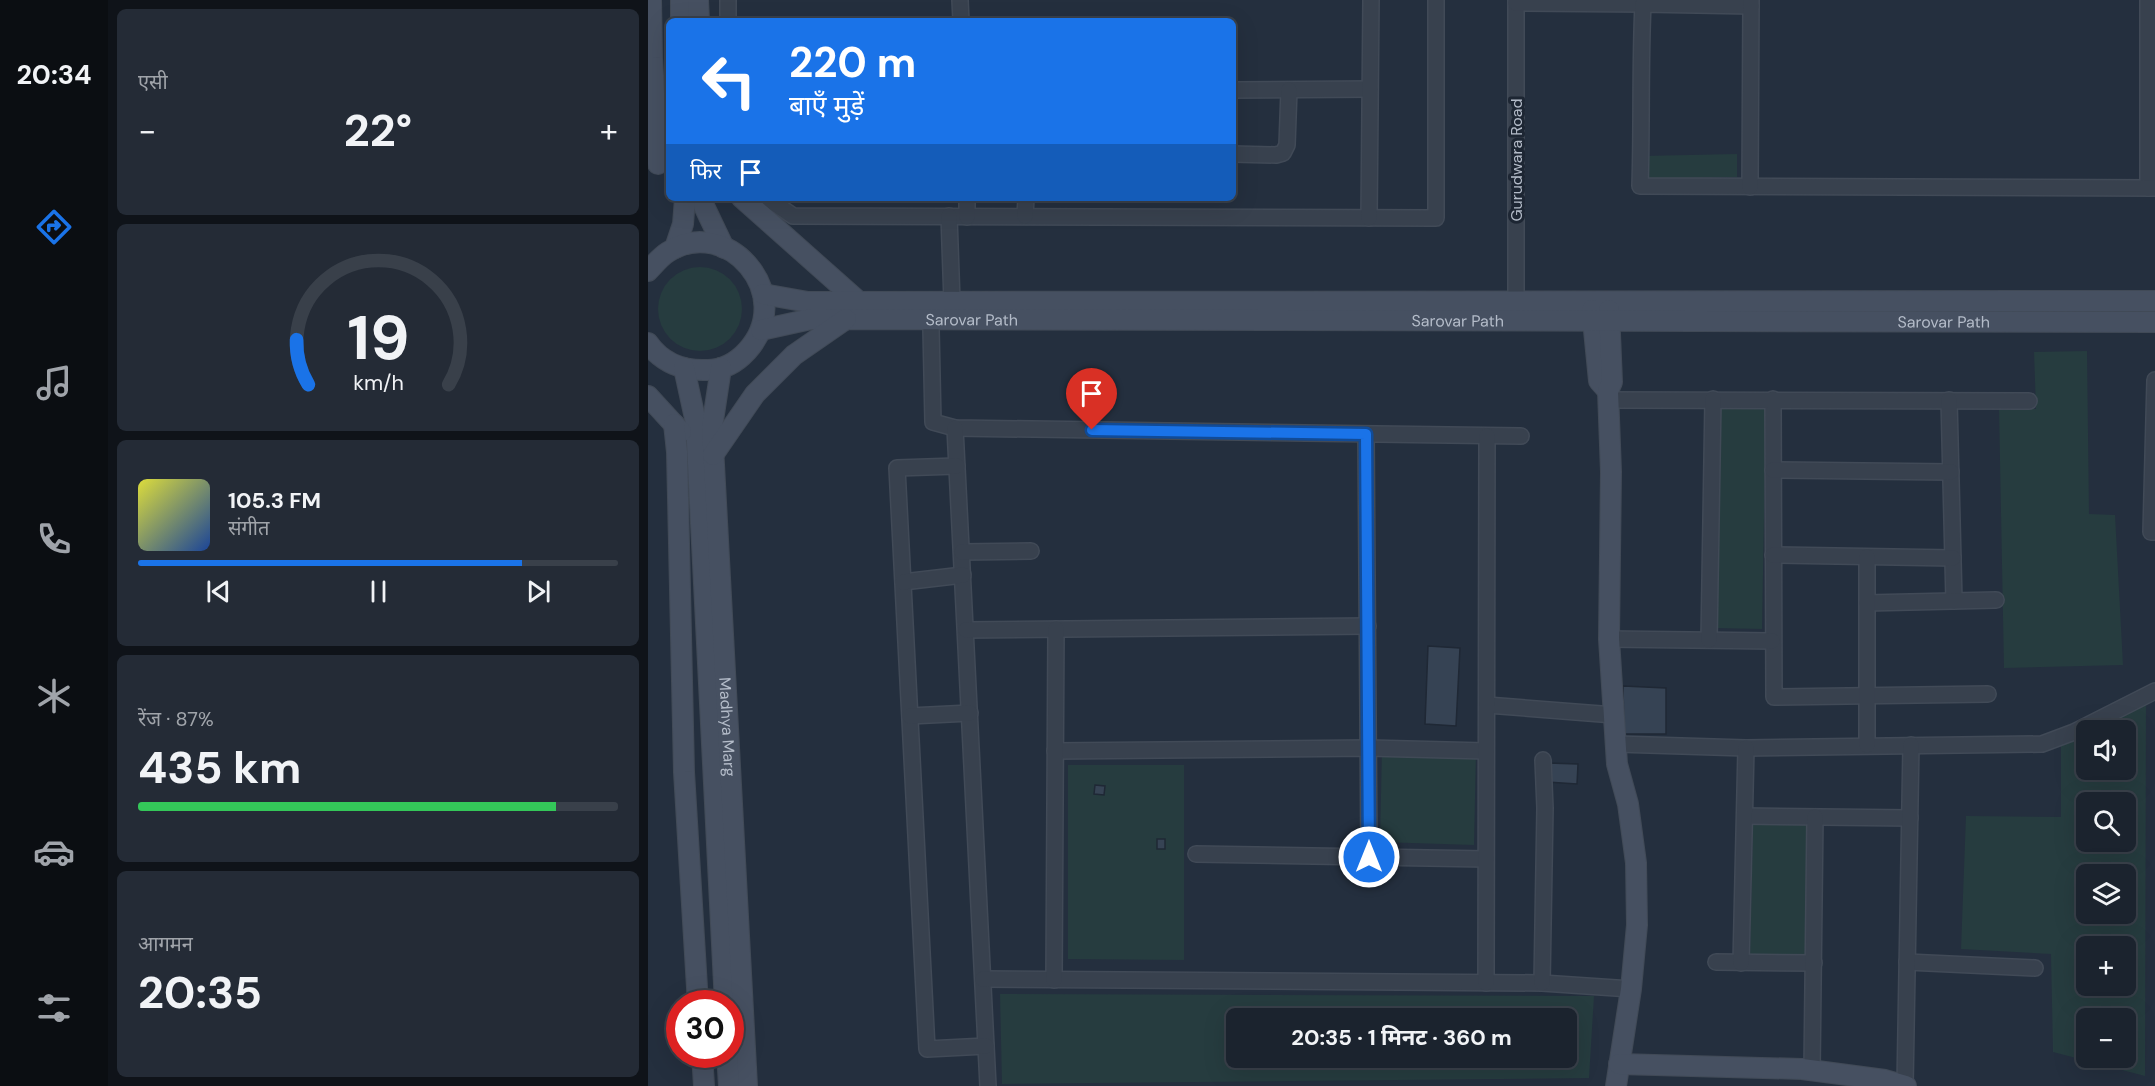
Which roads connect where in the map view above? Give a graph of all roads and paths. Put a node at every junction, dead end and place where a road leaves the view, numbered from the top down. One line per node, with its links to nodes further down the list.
1 (651, 0): 16 (main road)
2 (681, 0): 12 (main road)
3 (698, 0): 13 (main road)
4 (728, 0): 14 (street)
5 (960, 0): 15 (street)
6 (1371, 0): 17 (street)
7 (1436, 0): 33 (street)
8 (1516, 2): 10 (street); 41 (street, Gurudwara Road)
9 (1751, 3): 10 (street); 22 (street)
10 (1643, 4): 22 (street)
11 (2150, 7): 23 (street)
12 (681, 18)
13 (699, 18)
14 (730, 18)
15 (961, 18)
16 (660, 26): 21 (main road)
17 (1370, 89): 19 (street); 33 (street)
18 (1236, 90): 19 (street)
19 (1289, 90): 20 (street)
20 (1236, 154)
21 (658, 164)
22 (1750, 187): 23 (street)
23 (2152, 188)
24 (686, 201): 34 (main road)
25 (704, 201): 35 (main road)
26 (745, 201): 38 (main road)
27 (771, 201): 30 (street)
28 (967, 201): 32 (street)
29 (1026, 201): 31 (street)
30 (949, 216): 32 (street); 39 (street)
31 (1025, 216): 32 (street); 33 (street)
32 (968, 217)
33 (1369, 218)
34 (675, 248): 35 (main road); 36 (main road)
35 (724, 248): 37 (main road)
36 (648, 271)
37 (763, 294): 38 (main road, Sarovar Path); 46 (main road)
38 (859, 302): 39 (main road, Sarovar Path)
39 (952, 302): 41 (main road, Sarovar Path)
40 (2155, 302): 42 (main road, Sarovar Path)
41 (1516, 311): 42 (main road, Sarovar Path); 43 (main road, Sarovar Path)
42 (1600, 311): 44 (main road, Sarovar Path); 51 (main road)
43 (846, 319): 46 (main road, Sarovar Path); 62 (main road)
44 (2155, 322)
45 (931, 329): 58 (street)
46 (761, 330): 49 (main road)
47 (648, 343): 48 (main road)
48 (684, 368): 49 (main road); 62 (main road, Madhya Marg)
49 (721, 368): 62 (main road, Madhya Marg)
50 (2155, 380): 66 (street)
51 (1608, 395): 53 (street); 80 (main road)
52 (648, 396): 57 (main road)
53 (1713, 399): 54 (street); 81 (street)
54 (1773, 399): 55 (street); 64 (street)
55 (1949, 400): 56 (street); 65 (street)
56 (2029, 401)
57 (674, 424): 62 (main road); 114 (main road)
58 (955, 428): 59 (street); 63 (street)
59 (1366, 434): 60 (street); 77 (street)
60 (1487, 436): 61 (street); 86 (street)
61 (1521, 436)
62 (706, 454): 115 (main road, Madhya Marg); 123 (main road, Madhya Marg)
63 (957, 466): 68 (street); 73 (street)
64 (1773, 470): 65 (street); 69 (street)
65 (1950, 472): 71 (street)
66 (2155, 532)
67 (1031, 551): 68 (street)
68 (962, 552): 72 (street)
69 (1773, 555): 70 (street); 82 (street)
70 (1867, 557): 71 (street); 76 (street)
71 (1953, 558): 75 (street)
72 (963, 575): 73 (street); 79 (street)
73 (903, 582): 89 (street)
74 (1996, 600): 75 (street)
75 (1953, 601): 76 (street)
76 (1867, 603): 85 (street)
77 (1368, 626): 78 (street); 93 (street)
78 (1056, 629): 79 (street); 95 (street)
79 (966, 630): 87 (street)
80 (1609, 639): 81 (street); 88 (main road)
81 (1709, 640): 82 (street)
82 (1772, 642): 85 (street)
83 (2155, 692): 91 (street)
84 (1988, 694): 85 (street)
85 (1867, 695): 92 (street)
86 (1487, 705): 88 (street); 96 (street)
87 (970, 713): 89 (street); 109 (street)
88 (1614, 715): 90 (main road)
89 (910, 716): 116 (street)
90 (1617, 744): 94 (street); 113 (main road)
91 (1911, 744): 92 (street); 100 (street)
92 (1867, 745): 94 (street)
93 (1368, 748): 95 (street); 96 (street); 102 (street)
94 (1746, 748): 98 (street)
95 (1055, 751): 110 (street)
96 (1486, 751): 103 (street)
97 (1543, 760): 112 (street)
98 (1745, 816): 99 (street); 106 (street)
99 (1815, 817): 100 (street); 107 (street)
100 (1910, 818): 105 (street)
101 (1196, 854): 102 (street)
102 (1369, 857): 103 (street)
103 (1486, 859): 111 (street)
104 (1716, 962): 106 (street)
105 (1907, 962): 108 (street); 126 (street)
106 (1741, 963): 107 (street)
107 (1814, 963): 120 (street)
108 (2035, 968)
109 (983, 979): 110 (street); 116 (street)
110 (1054, 980): 111 (street)
111 (1486, 983): 112 (street)
112 (1542, 983): 113 (street)
113 (1631, 989): 117 (main road)
114 (697, 990)
115 (725, 990)
116 (986, 1046): 124 (street)
117 (1618, 1064): 120 (main road); 125 (main road)
118 (703, 1068): 121 (main road)
119 (728, 1068): 122 (main road)
120 (1818, 1076): 126 (main road)
121 (704, 1086)
122 (729, 1086)
123 (747, 1086)
124 (988, 1086)
125 (1616, 1086)
126 (1906, 1086)

